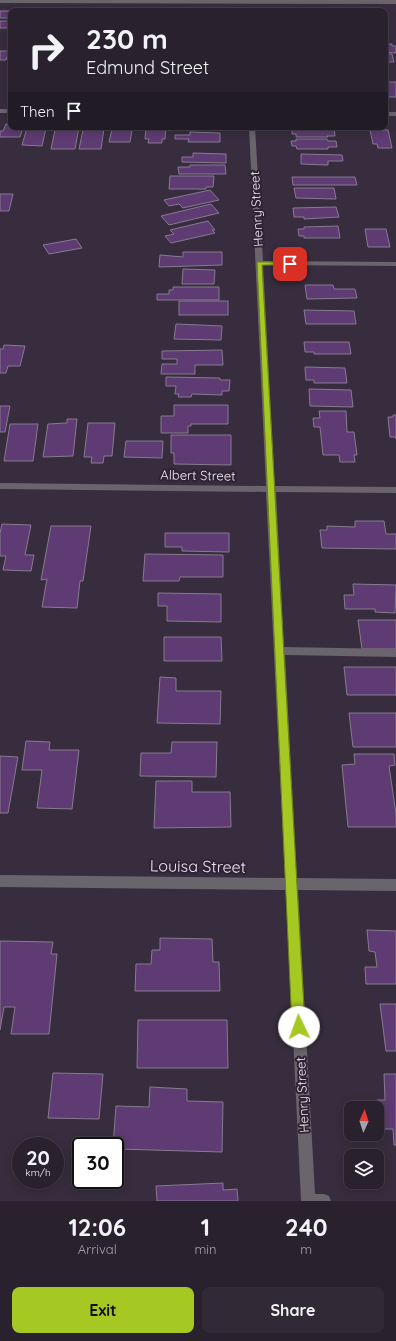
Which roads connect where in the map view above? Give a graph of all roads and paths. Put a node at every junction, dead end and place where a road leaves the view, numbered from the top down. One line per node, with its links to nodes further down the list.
1 (0, 1): 2 (street)
2 (246, 2): 3 (street)
3 (396, 2)
4 (252, 130): 5 (street, Henry Street)
5 (259, 263): 6 (street); 8 (street, Henry Street)
6 (396, 264)
7 (0, 486): 8 (street, Albert Street)
8 (271, 489): 9 (street, Albert Street); 10 (street, Henry Street)
9 (396, 490)
10 (279, 651): 11 (street); 13 (street, Henry Street)
11 (396, 653)
12 (0, 880): 13 (street, Louisa Street)
13 (291, 884): 14 (street, Louisa Street); 15 (street, Henry Street)
14 (396, 885)
15 (308, 1201): 16 (street)
16 (324, 1201)

